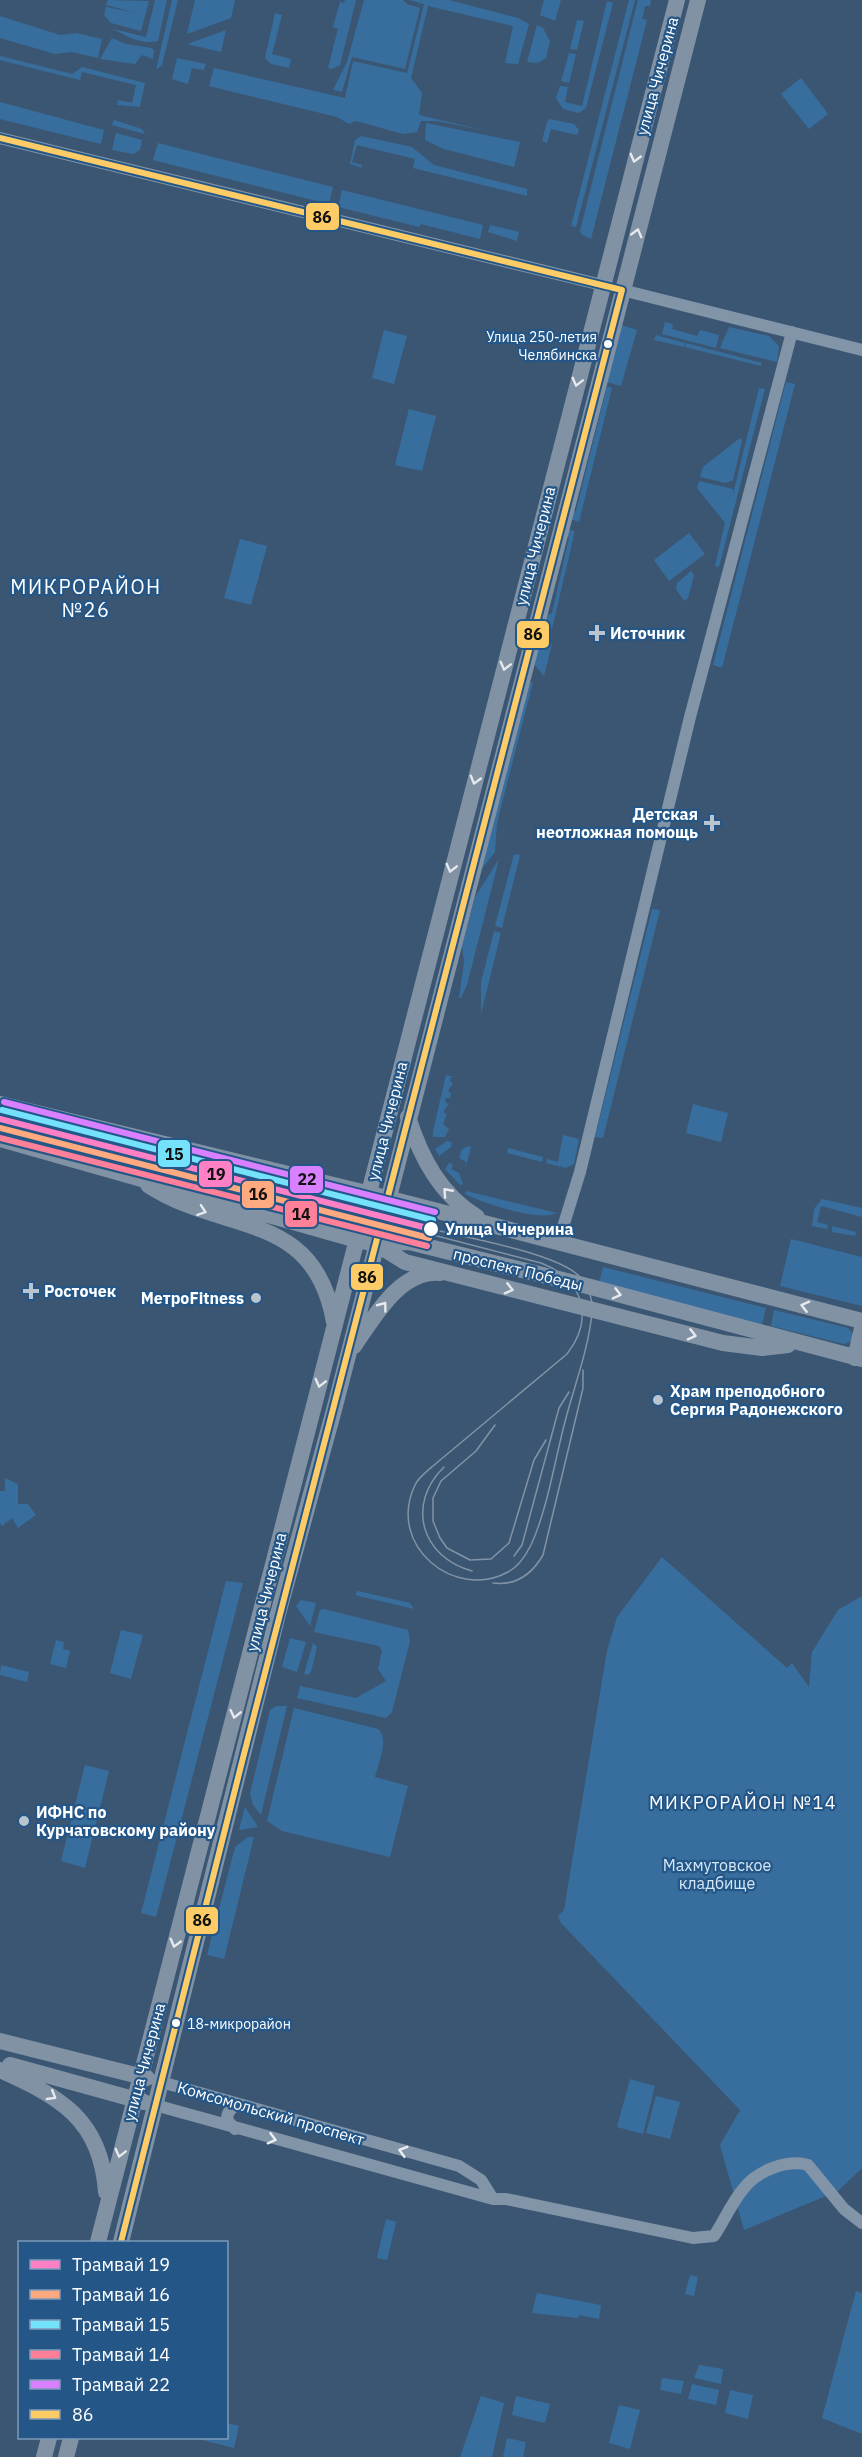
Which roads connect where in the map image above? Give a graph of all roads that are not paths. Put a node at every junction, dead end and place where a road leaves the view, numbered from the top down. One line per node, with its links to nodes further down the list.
1 (677, 0): 4 (main road, улица Чичерина, one-way to 4)
2 (698, 0): 5 (main road, улица Чичерина, one-way to 2)
3 (0, 138): 4 (street)
4 (602, 285): 5 (main road); 8 (main road, улица Чичерина, one-way to 8)
5 (622, 290): 6 (street); 9 (main road, улица Чичерина)
6 (792, 332): 7 (street); 18 (street)
7 (862, 350)
8 (484, 749): 9 (main road); 14 (main road, улица Чичерина, one-way to 14)
9 (502, 754): 11 (main road, улица Чичерина)
10 (0, 1104): 14 (main road, проспект Победы)
11 (408, 1117): 15 (main road, улица Чичерина); 16 (main road, one-way to 11)
12 (0, 1139): 13 (main road, проспект Победы)
13 (132, 1174): 17 (main road, проспект Победы); 22 (main road, one-way to 22)
14 (369, 1194): 15 (main road, проспект Победы); 17 (main road, улица Чичерина)
15 (387, 1198): 16 (main road, проспект Победы); 19 (main road, улица Чичерина)
16 (493, 1227): 18 (main road, проспект Победы)
17 (357, 1240): 19 (main road, проспект Победы); 22 (main road, улица Чичерина)
18 (558, 1243): 21 (main road, проспект Победы, one-way to 18)
19 (376, 1244): 20 (main road); 24 (main road, проспект Победы, one-way to 24); 25 (main road, улица Чичерина)
20 (453, 1274): 24 (main road, one-way to 24); 25 (main road, one-way to 20)
21 (862, 1321)
22 (335, 1326): 27 (main road, улица Чичерина, one-way to 27)
23 (862, 1328): 26 (main road)
24 (798, 1344): 26 (main road, проспект Победы)
25 (348, 1353): 28 (main road, улица Чичерина)
26 (859, 1358)
27 (241, 1690): 28 (main road); 32 (main road, улица Чичерина, one-way to 32)
28 (258, 1693): 33 (main road, улица Чичерина)
29 (0, 2041): 32 (main road, Комсомольский проспект)
30 (0, 2063): 34 (main road, Комсомольский проспект)
31 (0, 2070): 41 (main road, one-way to 41)
32 (139, 2076): 33 (main road, Комсомольский проспект); 34 (main road, улица Чичерина)
33 (161, 2082): 35 (street, Комсомольский проспект); 36 (main road, улица Чичерина)
34 (133, 2099): 36 (main road, Комсомольский проспект); 41 (main road, улица Чичерина, one-way to 41)
35 (242, 2105): 37 (street); 38 (street, Комсомольский проспект, one-way to 35)
36 (155, 2106): 37 (street, Комсомольский проспект); 44 (main road, улица Чичерина)
37 (235, 2129): 39 (street, Комсомольский проспект, one-way to 39)
38 (459, 2166): 39 (street); 40 (street, Комсомольский проспект)
39 (455, 2188): 40 (street, Комсомольский проспект)
40 (493, 2199): 42 (street, Комсомольский проспект)
41 (106, 2207): 43 (main road, улица Чичерина)
42 (862, 2223)
43 (98, 2241)
44 (121, 2241)
45 (49, 2439): 47 (main road)
46 (71, 2439): 48 (main road)
47 (44, 2457)
48 (66, 2457)

